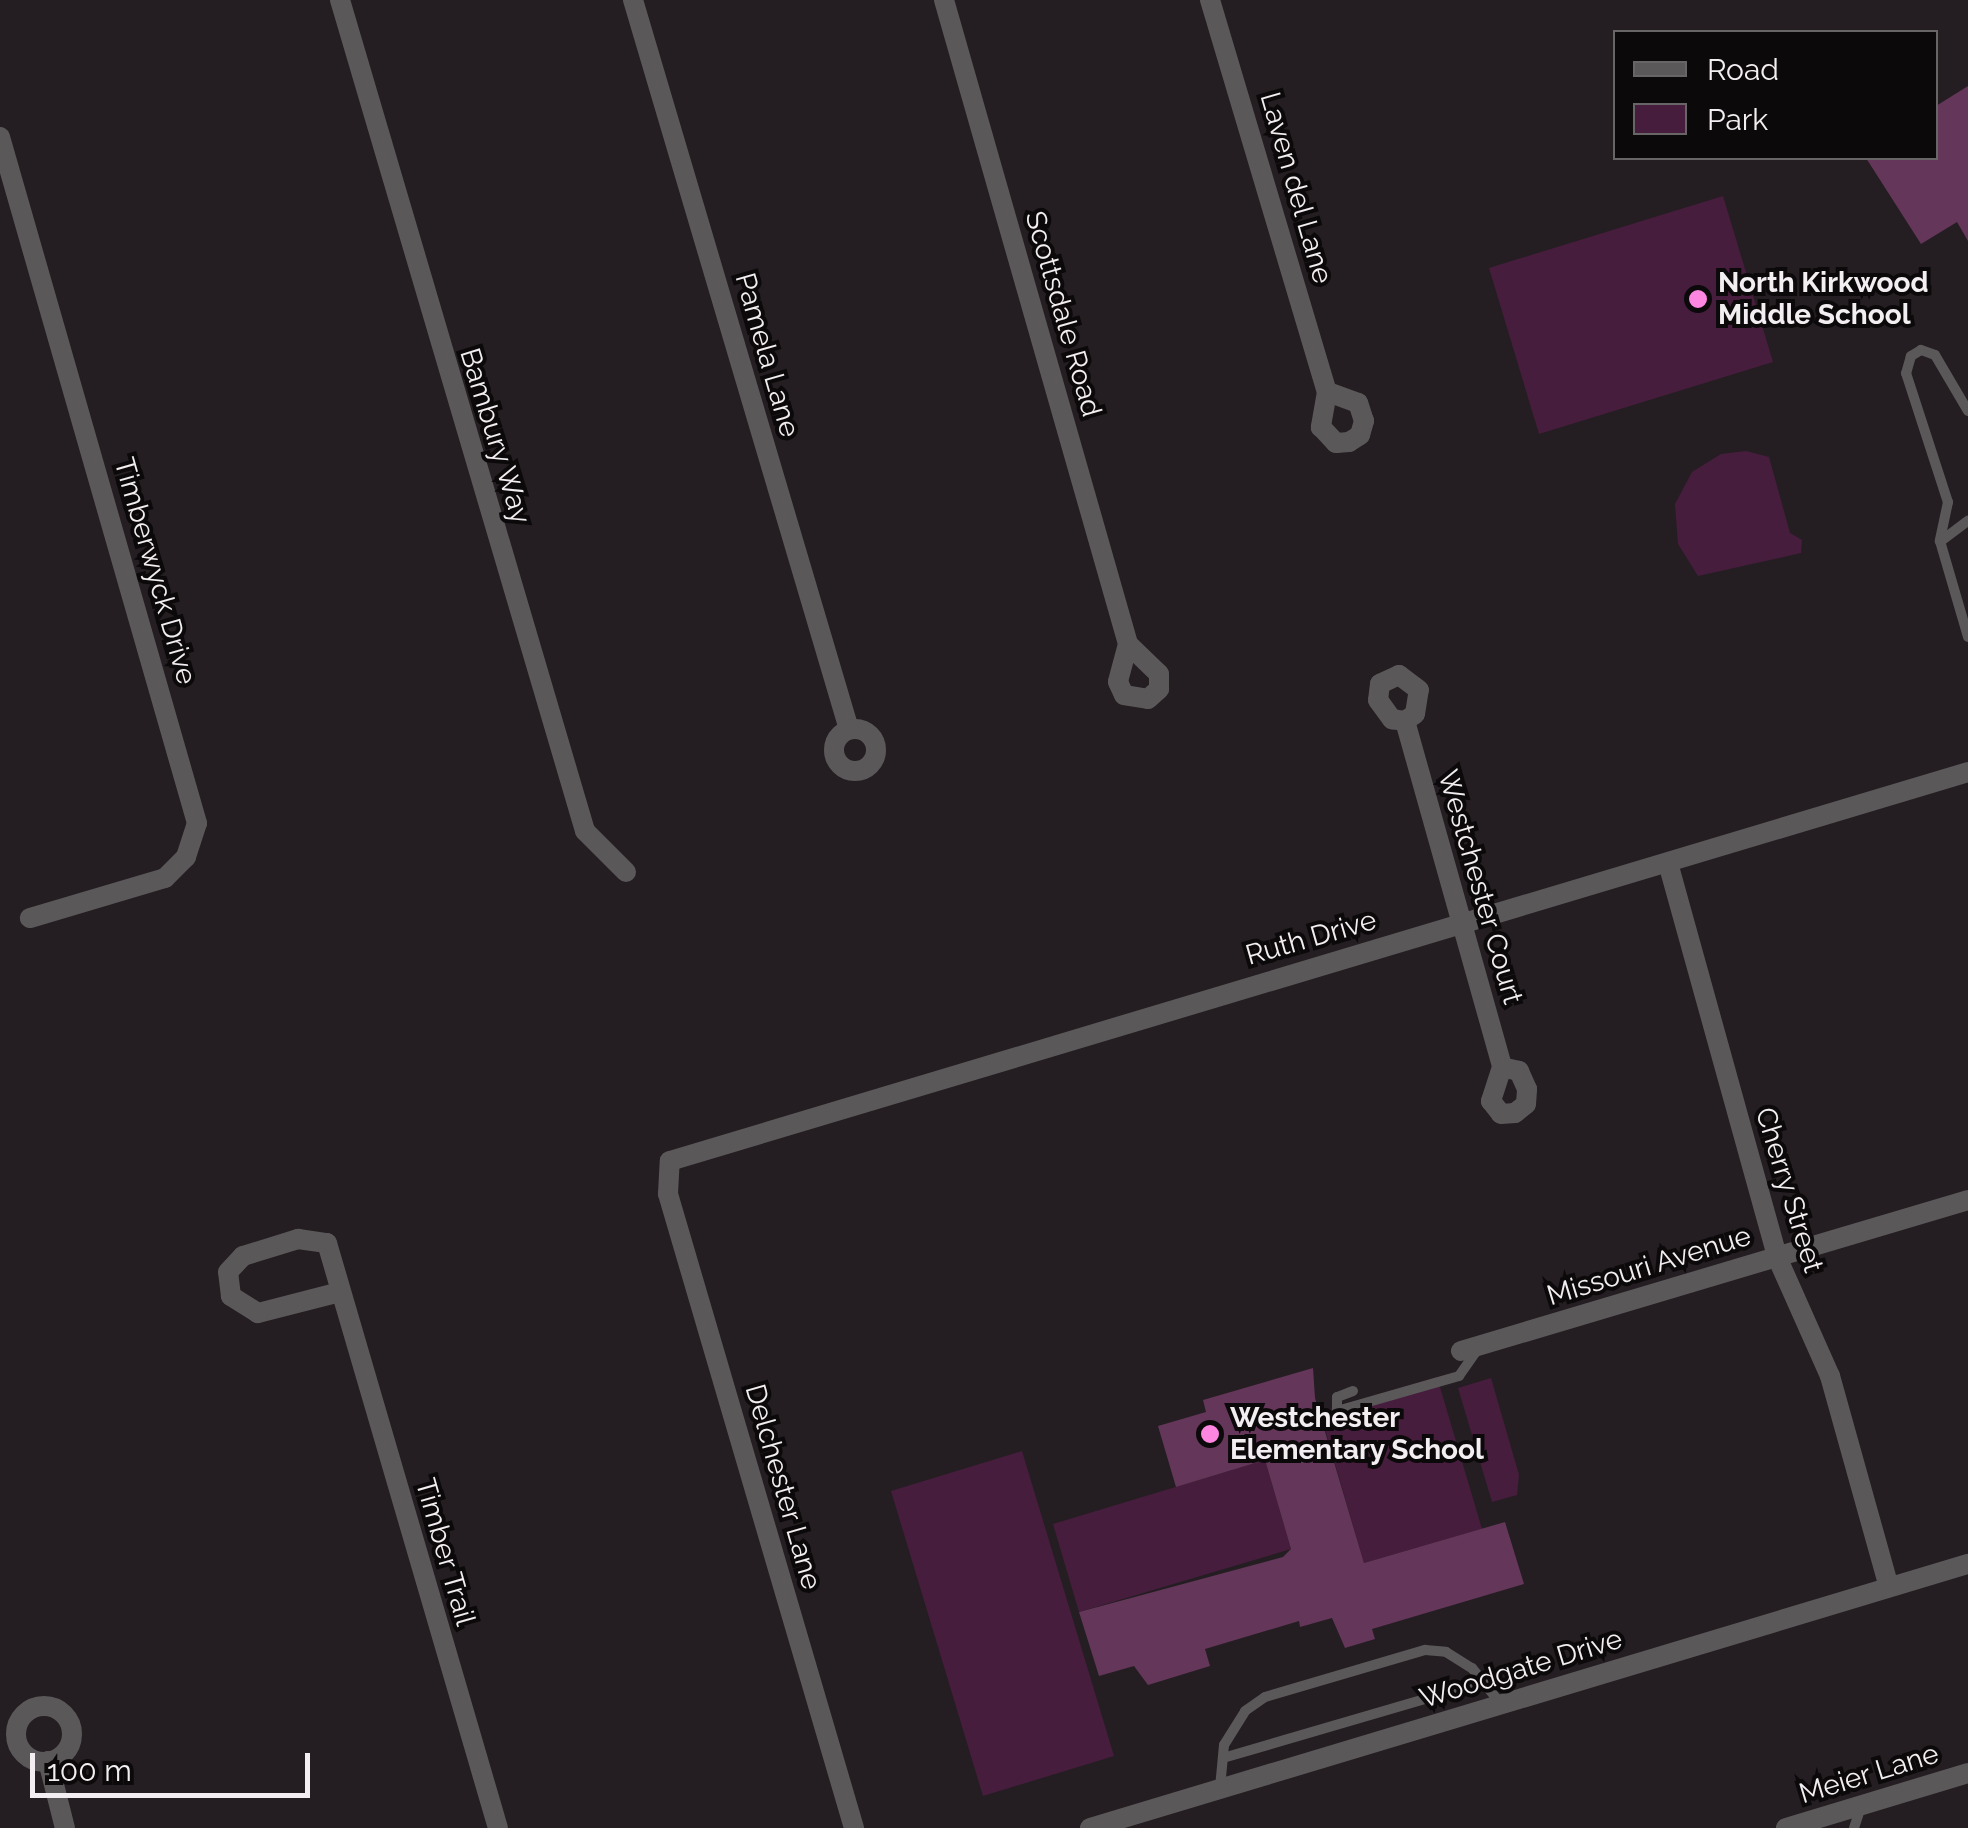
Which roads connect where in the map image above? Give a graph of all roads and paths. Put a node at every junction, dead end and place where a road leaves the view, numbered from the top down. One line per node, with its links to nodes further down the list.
1 (340, 0): 16 (street, Bambury Way)
2 (633, 0): 13 (street, Pamela Lane)
3 (944, 0): 11 (street, Scottsdale Road)
4 (1210, 0): 6 (street, Laven del Lane)
5 (0, 137): 17 (street, Timberwyck Drive)
6 (1327, 392)
7 (1968, 412): 9 (lane)
8 (1968, 522): 9 (lane)
9 (1940, 541): 10 (lane)
10 (1968, 636)
11 (1128, 644)
12 (1405, 721): 18 (street, Westchester Court)
13 (848, 726)
14 (1968, 772): 15 (street, Ruth Drive)
15 (1668, 862): 18 (street, Ruth Drive); 22 (street, Cherry Street)
16 (626, 872)
17 (30, 918)
18 (1460, 923): 19 (street, Westchester Court); 20 (street, Ruth Drive)
19 (1502, 1068)
20 (670, 1161): 37 (street, Delchester Lane)
21 (1968, 1200): 22 (street, Missouri Avenue)
22 (1776, 1257): 24 (street, Missouri Avenue); 27 (street, Cherry Street)
23 (340, 1292): 23 (street, Timber Trail); 36 (street, Timber Trail)
24 (1471, 1348): 25 (lane)
25 (1353, 1391)
26 (1968, 1564): 27 (street, Woodgate Drive)
27 (1888, 1587): 29 (street, Woodgate Drive)
28 (1483, 1682): 29 (lane); 30 (lane); 30 (lane)
29 (1501, 1704): 33 (street, Woodgate Drive)
30 (1223, 1758): 33 (lane)
31 (48, 1762): 35 (street)
32 (1968, 1773): 34 (street, Meier Lane)
33 (1220, 1789): 38 (street, Woodgate Drive)
34 (1861, 1805): 39 (street, Meier Lane); 40 (lane); 41 (lane)
35 (64, 1828)
36 (498, 1828)
37 (854, 1828)
38 (1090, 1828)
39 (1786, 1828)
40 (1854, 1828)
41 (1866, 1828)

